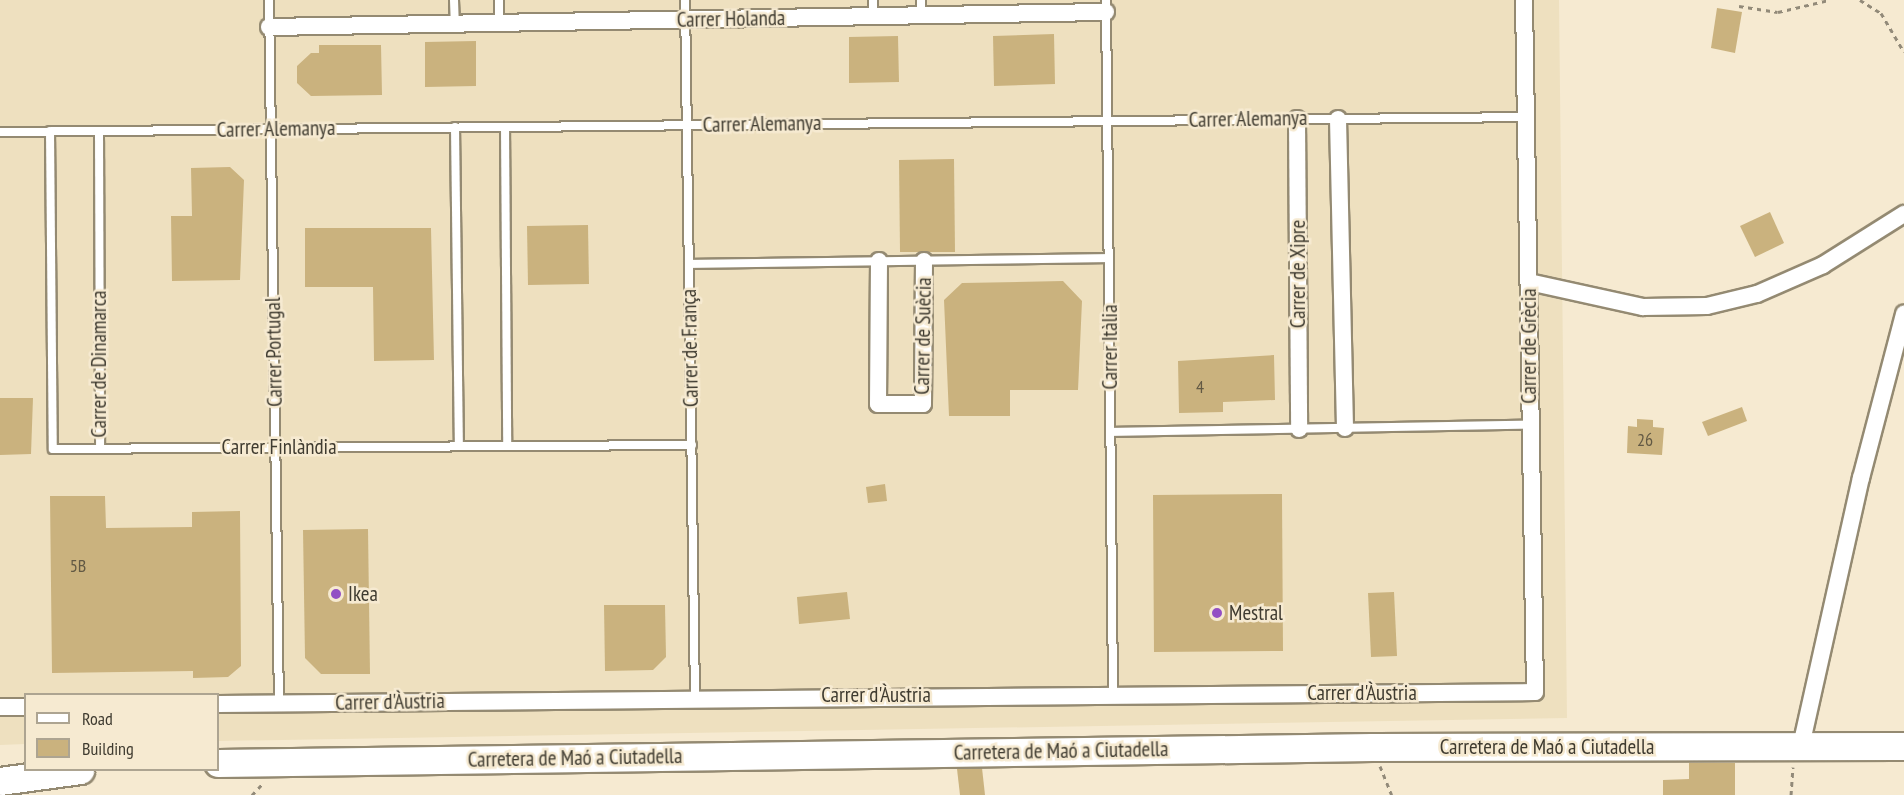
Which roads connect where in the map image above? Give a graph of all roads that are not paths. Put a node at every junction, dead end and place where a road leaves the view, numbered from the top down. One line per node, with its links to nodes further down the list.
1 (269, 0): 12 (lane, Carrer Portugal)
2 (454, 0): 11 (lane)
3 (499, 0): 10 (lane)
4 (685, 0): 9 (lane, Carrer de França)
5 (1524, 0): 13 (street, Carrer de Grècia)
6 (1106, 6): 8 (street, Carrer Holanda); 16 (lane, Carrer Itàlia)
7 (873, 8): 8 (street, Carrer Holanda); 9 (street, Carrer Holanda)
8 (921, 8)
9 (685, 20): 10 (street, Carrer Holanda); 17 (lane, Carrer de França)
10 (499, 23): 11 (street, Carrer Holanda)
11 (455, 24): 12 (street, Carrer Holanda)
12 (269, 27): 20 (lane, Carrer Portugal)
13 (1525, 117): 14 (lane, Carrer Alemanya); 29 (street, Carrer de Grècia)
14 (1338, 118): 15 (lane, Carrer Alemanya); 32 (street, Carrer de Xipre)
15 (1297, 119): 16 (lane, Carrer Alemanya); 33 (street, Carrer de Xipre)
16 (1108, 121): 17 (lane, Carrer Alemanya); 25 (lane, Carrer Itàlia)
17 (687, 125): 19 (lane, Carrer Alemanya); 28 (lane, Carrer de França)
18 (455, 127): 19 (lane, Carrer Alemanya); 20 (lane, Carrer Alemanya); 36 (lane)
19 (505, 127): 37 (lane)
20 (271, 129): 22 (lane, Carrer Alemanya); 38 (lane, Carrer Portugal)
21 (50, 131): 22 (lane, Carrer Alemanya); 23 (lane, Carrer Alemanya); 39 (lane, Carrer de Dinamarca)
22 (99, 131): 39 (lane, Carrer de Dinamarca)
23 (0, 132)
24 (1904, 214): 29 (street)
25 (1109, 258): 27 (lane, Carrer de Suècia); 34 (lane, Carrer Itàlia)
26 (879, 261): 27 (lane, Carrer de Suècia); 27 (street, Carrer de Suècia); 28 (lane, Carrer de Suècia)
27 (924, 261)
28 (689, 264): 35 (lane, Carrer de França)
29 (1529, 282): 31 (street, Carrer de Grècia)
30 (1904, 314): 47 (street)
31 (1530, 425): 32 (lane); 40 (street, Carrer de Grècia)
32 (1345, 428): 33 (lane)
33 (1299, 429): 34 (lane)
34 (1110, 432): 41 (lane, Carrer Itàlia)
35 (692, 445): 37 (lane, Carrer Finlàndia); 42 (lane, Carrer de França)
36 (459, 446): 37 (lane, Carrer Finlàndia); 38 (lane, Carrer Finlàndia)
37 (507, 446)
38 (275, 447): 39 (lane, Carrer Finlàndia); 43 (lane, Carrer Portugal)
39 (100, 449)
40 (1535, 692): 41 (street, Carrer d'Àustria)
41 (1113, 693): 42 (street, Carrer d'Àustria)
42 (695, 697): 43 (street, Carrer d'Àustria)
43 (279, 703): 44 (street, Carrer d'Àustria)
44 (219, 704)
45 (24, 706): 46 (street)
46 (0, 707)
47 (1797, 746): 48 (main road, Carretera de Maó a Ciutadella); 49 (main road, Carretera de Maó a Ciutadella)
48 (1904, 746)
49 (219, 763)
50 (73, 771): 51 (main road)
51 (0, 781)

